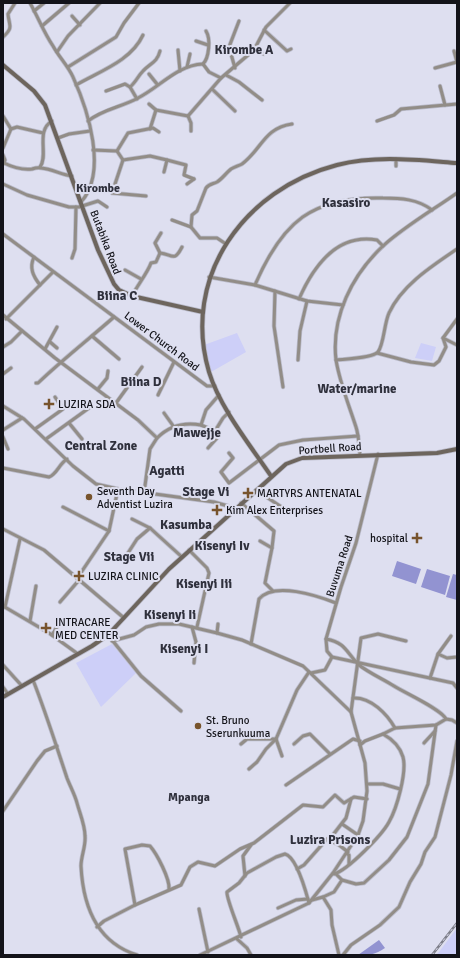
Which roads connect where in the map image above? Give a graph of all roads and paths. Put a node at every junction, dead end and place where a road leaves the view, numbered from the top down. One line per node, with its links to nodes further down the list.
1 (15, 3): 16 (street)
2 (30, 3): 8 (street)
3 (44, 3): 8 (street)
4 (69, 3): 12 (street)
5 (100, 3): 11 (street)
6 (139, 3): 29 (street)
7 (290, 3): 13 (street)
8 (34, 11): 12 (street)
9 (72, 16): 11 (street)
10 (239, 21): 32 (street)
11 (80, 25): 24 (street)
12 (42, 26): 24 (street)
13 (264, 30): 19 (street); 21 (street)
14 (206, 31): 18 (street)
15 (143, 36): 39 (street)
16 (3, 37)
17 (196, 41): 18 (street)
18 (208, 45): 28 (street)
19 (291, 49)
20 (178, 50): 34 (street)
21 (254, 50): 26 (street); 32 (street)
22 (160, 51): 41 (street)
23 (454, 51): 27 (street)
24 (56, 52): 29 (street)
25 (190, 54): 30 (street)
26 (264, 54)
27 (457, 62): 33 (street)
28 (203, 64): 30 (street); 37 (street)
29 (68, 67): 39 (street)
30 (187, 67): 34 (street)
31 (4, 68): 53 (main road, Butabika Road)
32 (235, 68): 36 (street)
33 (435, 68)
34 (180, 71): 38 (street)
35 (149, 74): 38 (street)
36 (226, 75): 37 (street); 45 (street)
37 (221, 78): 42 (street)
38 (157, 84): 44 (street)
39 (76, 85): 54 (street)
40 (440, 86): 48 (street)
41 (130, 87): 43 (street); 44 (street)
42 (212, 89): 50 (street); 52 (street)
43 (106, 91)
44 (137, 99): 54 (street)
45 (262, 100)
46 (149, 104): 49 (street)
47 (457, 104): 48 (street)
48 (445, 105): 55 (street)
49 (156, 110): 52 (street); 58 (street)
50 (235, 111)
51 (3, 116): 57 (street)
52 (188, 116): 60 (street)
53 (52, 121): 62 (street); 63 (main road, Butabika Road)
54 (88, 121): 59 (street)
55 (377, 121)
56 (292, 124): 86 (street)
57 (11, 129): 62 (street); 64 (street)
58 (150, 129): 61 (street); 66 (street)
59 (90, 130): 63 (street); 65 (street)
60 (191, 131)
61 (159, 132)
62 (43, 134): 74 (street)
63 (58, 138): 76 (main road, Butabika Road)
64 (3, 148)
65 (93, 150): 66 (street); 81 (street)
66 (117, 151): 69 (street)
67 (3, 156): 71 (street)
68 (396, 159): 72 (main road); 73 (street); 89 (main road)
69 (123, 160): 70 (street); 80 (street)
70 (167, 160): 75 (street); 78 (street)
71 (3, 163): 74 (street)
72 (457, 163)
73 (396, 166)
74 (40, 167): 76 (street)
75 (164, 172)
76 (72, 176): 81 (main road, Butabika Road)
77 (3, 184): 83 (street)
78 (187, 184)
79 (457, 193): 84 (street)
80 (146, 196)
81 (82, 204): 82 (street); 83 (street); 103 (main road, Butabika Road)
82 (107, 207)
83 (76, 208): 95 (street)
84 (432, 210): 90 (street); 101 (street)
85 (172, 220): 86 (street)
86 (191, 227): 89 (street)
87 (161, 233): 93 (street)
88 (3, 234): 94 (street, Lower Church Road)
89 (226, 244): 98 (main road)
90 (383, 246): 104 (street); 106 (street)
91 (182, 247): 93 (street)
92 (457, 249): 121 (street)
93 (160, 252): 99 (street)
94 (34, 257): 97 (street, Lower Church Road); 100 (street)
95 (72, 258)
96 (125, 270): 99 (street)
97 (53, 272): 100 (street); 109 (street, Lower Church Road)
98 (209, 277): 101 (street); 107 (main road)
99 (141, 279): 103 (street)
100 (40, 285): 110 (street)
101 (255, 285): 102 (street)
102 (275, 291): 104 (street); 133 (street)
103 (132, 296): 107 (main road, Butabika Road)
104 (298, 298): 105 (street)
105 (307, 301): 106 (street); 123 (street)
106 (343, 305): 124 (street)
107 (202, 312): 132 (main road)
108 (3, 315): 110 (street)
109 (114, 317): 114 (street); 126 (street, Lower Church Road)
110 (6, 319): 113 (street)
111 (457, 320): 115 (street)
112 (57, 327): 116 (street)
113 (22, 330): 118 (street); 120 (street)
114 (92, 336): 122 (street); 125 (street)
115 (443, 338): 117 (street); 121 (street)
116 (50, 342): 119 (street); 120 (street)
117 (457, 346)
118 (3, 348)
119 (57, 348)
120 (44, 349): 125 (street)
121 (377, 353): 124 (street)
122 (119, 359)
123 (298, 360)
124 (336, 360): 150 (street)
125 (61, 361): 131 (street); 134 (street)
126 (174, 362): 132 (street, Lower Church Road); 135 (street)
127 (142, 367): 138 (street)
128 (11, 368): 130 (street)
129 (108, 371): 134 (street)
130 (3, 374)
131 (36, 383)
132 (215, 386): 136 (main road)
133 (283, 387)
134 (98, 389): 138 (street)
135 (158, 395)
136 (219, 395): 141 (main road); 145 (street)
137 (55, 396): 147 (street)
138 (116, 403): 152 (street)
139 (3, 406): 143 (street)
140 (89, 408): 144 (street)
141 (229, 412): 149 (street); 162 (main road)
142 (164, 413): 146 (street)
143 (22, 418): 147 (street); 148 (street)
144 (69, 423): 153 (street); 154 (street)
145 (201, 425): 146 (street); 149 (street)
146 (174, 427): 152 (street)
147 (35, 429): 153 (street)
148 (3, 430)
149 (215, 431): 155 (street)
150 (358, 436): 160 (street); 162 (street)
151 (3, 437): 156 (street)
152 (157, 438): 167 (street)
153 (46, 439): 161 (street)
154 (82, 439)
155 (208, 448)
156 (8, 449)
157 (457, 449): 159 (main road, Portbell Road)
158 (229, 453): 162 (street)
159 (378, 454): 160 (main road, Portbell Road); 186 (street, Buvuma Road)
160 (360, 455): 164 (main road, Portbell Road)
161 (67, 459): 163 (street); 165 (street)
162 (260, 459): 164 (main road)
163 (3, 468)
164 (271, 476): 166 (main road, Portbell Road)
165 (118, 489): 167 (street); 175 (street)
166 (256, 490): 168 (main road, Portbell Road); 171 (street)
167 (144, 493): 170 (street)
168 (241, 503): 170 (main road, Portbell Road); 178 (street)
169 (62, 507): 175 (street)
170 (232, 511): 179 (main road, Portbell Road)
171 (289, 512)
172 (132, 520): 173 (street)
173 (150, 528): 180 (street); 181 (street)
174 (3, 530): 176 (street)
175 (109, 531): 182 (street)
176 (20, 539): 182 (street); 187 (street)
177 (260, 541): 178 (street)
178 (272, 548): 184 (street)
179 (189, 550): 181 (main road, Portbell Road); 193 (street)
180 (128, 552)
181 (182, 557): 188 (main road, Portbell Road)
182 (79, 578): 185 (street); 188 (street)
183 (36, 586): 190 (street)
184 (273, 591): 186 (street); 201 (street)
185 (60, 602)
186 (336, 603): 198 (street, Buvuma Road)
187 (4, 606): 190 (street)
188 (124, 618): 196 (main road, Portbell Road)
189 (61, 620): 195 (street)
190 (30, 621): 195 (street)
191 (218, 624): 194 (street)
192 (192, 627): 193 (street); 199 (street); 207 (street)
193 (197, 628): 194 (street)
194 (217, 633): 201 (street)
195 (52, 635): 202 (street)
196 (108, 635): 199 (street); 202 (main road, Portbell Road)
197 (451, 636): 203 (street)
198 (326, 639): 204 (street); 206 (street)
199 (112, 641): 218 (street)
200 (406, 641): 206 (street)
201 (251, 644): 209 (street)
202 (78, 654): 211 (main road, Portbell Road)
203 (438, 654): 205 (street); 210 (street)
204 (332, 657): 206 (street); 209 (street)
205 (457, 657)
206 (356, 662): 210 (street); 217 (street); 220 (street)
207 (194, 664)
208 (3, 665): 212 (street)
209 (310, 672): 219 (street); 227 (street)
210 (430, 678): 214 (street)
211 (33, 680): 212 (main road, Portbell Road); 235 (street)
212 (22, 686): 215 (main road, Portbell Road)
213 (3, 687): 215 (street)
214 (457, 688)
215 (8, 694): 216 (main road, Portbell Road)
216 (3, 697)
217 (354, 698): 219 (street); 223 (street)
218 (181, 711)
219 (351, 712): 224 (street)
220 (446, 719): 221 (street); 222 (street)
221 (457, 723)
222 (436, 725): 223 (street); 225 (street)
223 (395, 728): 226 (street)
224 (356, 731): 228 (street); 229 (street)
225 (435, 731): 231 (street); 254 (street)
226 (383, 734): 234 (street); 241 (street)
227 (276, 739): 232 (street); 237 (street); 238 (street)
228 (353, 739): 229 (street); 236 (street)
229 (360, 740): 234 (street)
230 (457, 742): 271 (street)
231 (424, 743)
232 (241, 744)
233 (294, 744): 236 (street)
234 (360, 745): 239 (street)
235 (57, 746): 244 (street); 263 (street)
236 (330, 754): 240 (street)
237 (282, 756)
238 (249, 769)
239 (367, 784): 241 (street); 243 (street)
240 (286, 785)
241 (400, 789): 250 (street)
242 (351, 799): 243 (street); 245 (street); 248 (street)
243 (366, 799): 246 (street)
244 (3, 811)
245 (342, 824): 246 (street); 247 (street)
246 (358, 835): 249 (street)
247 (330, 841): 249 (street); 251 (street)
248 (251, 844): 253 (street); 255 (street)
249 (347, 853): 250 (street); 252 (street)
250 (349, 864): 252 (street)
251 (297, 869): 253 (street); 257 (street)
252 (334, 874): 254 (street); 258 (street)
253 (245, 876): 264 (street)
254 (342, 880): 256 (street)
255 (169, 889): 260 (street); 260 (street)
256 (323, 897): 258 (street); 270 (street)
257 (308, 899): 259 (street); 261 (street)
258 (312, 900): 259 (street)
259 (309, 903): 264 (street)
260 (135, 905): 263 (street)
261 (278, 908)
262 (199, 909): 266 (street)
263 (97, 927): 267 (street)
264 (241, 937): 265 (street)
265 (237, 939): 266 (street); 269 (street)
266 (208, 952): 268 (street)
267 (137, 955)
268 (200, 955)
269 (251, 955)
270 (339, 955)
271 (343, 955)

